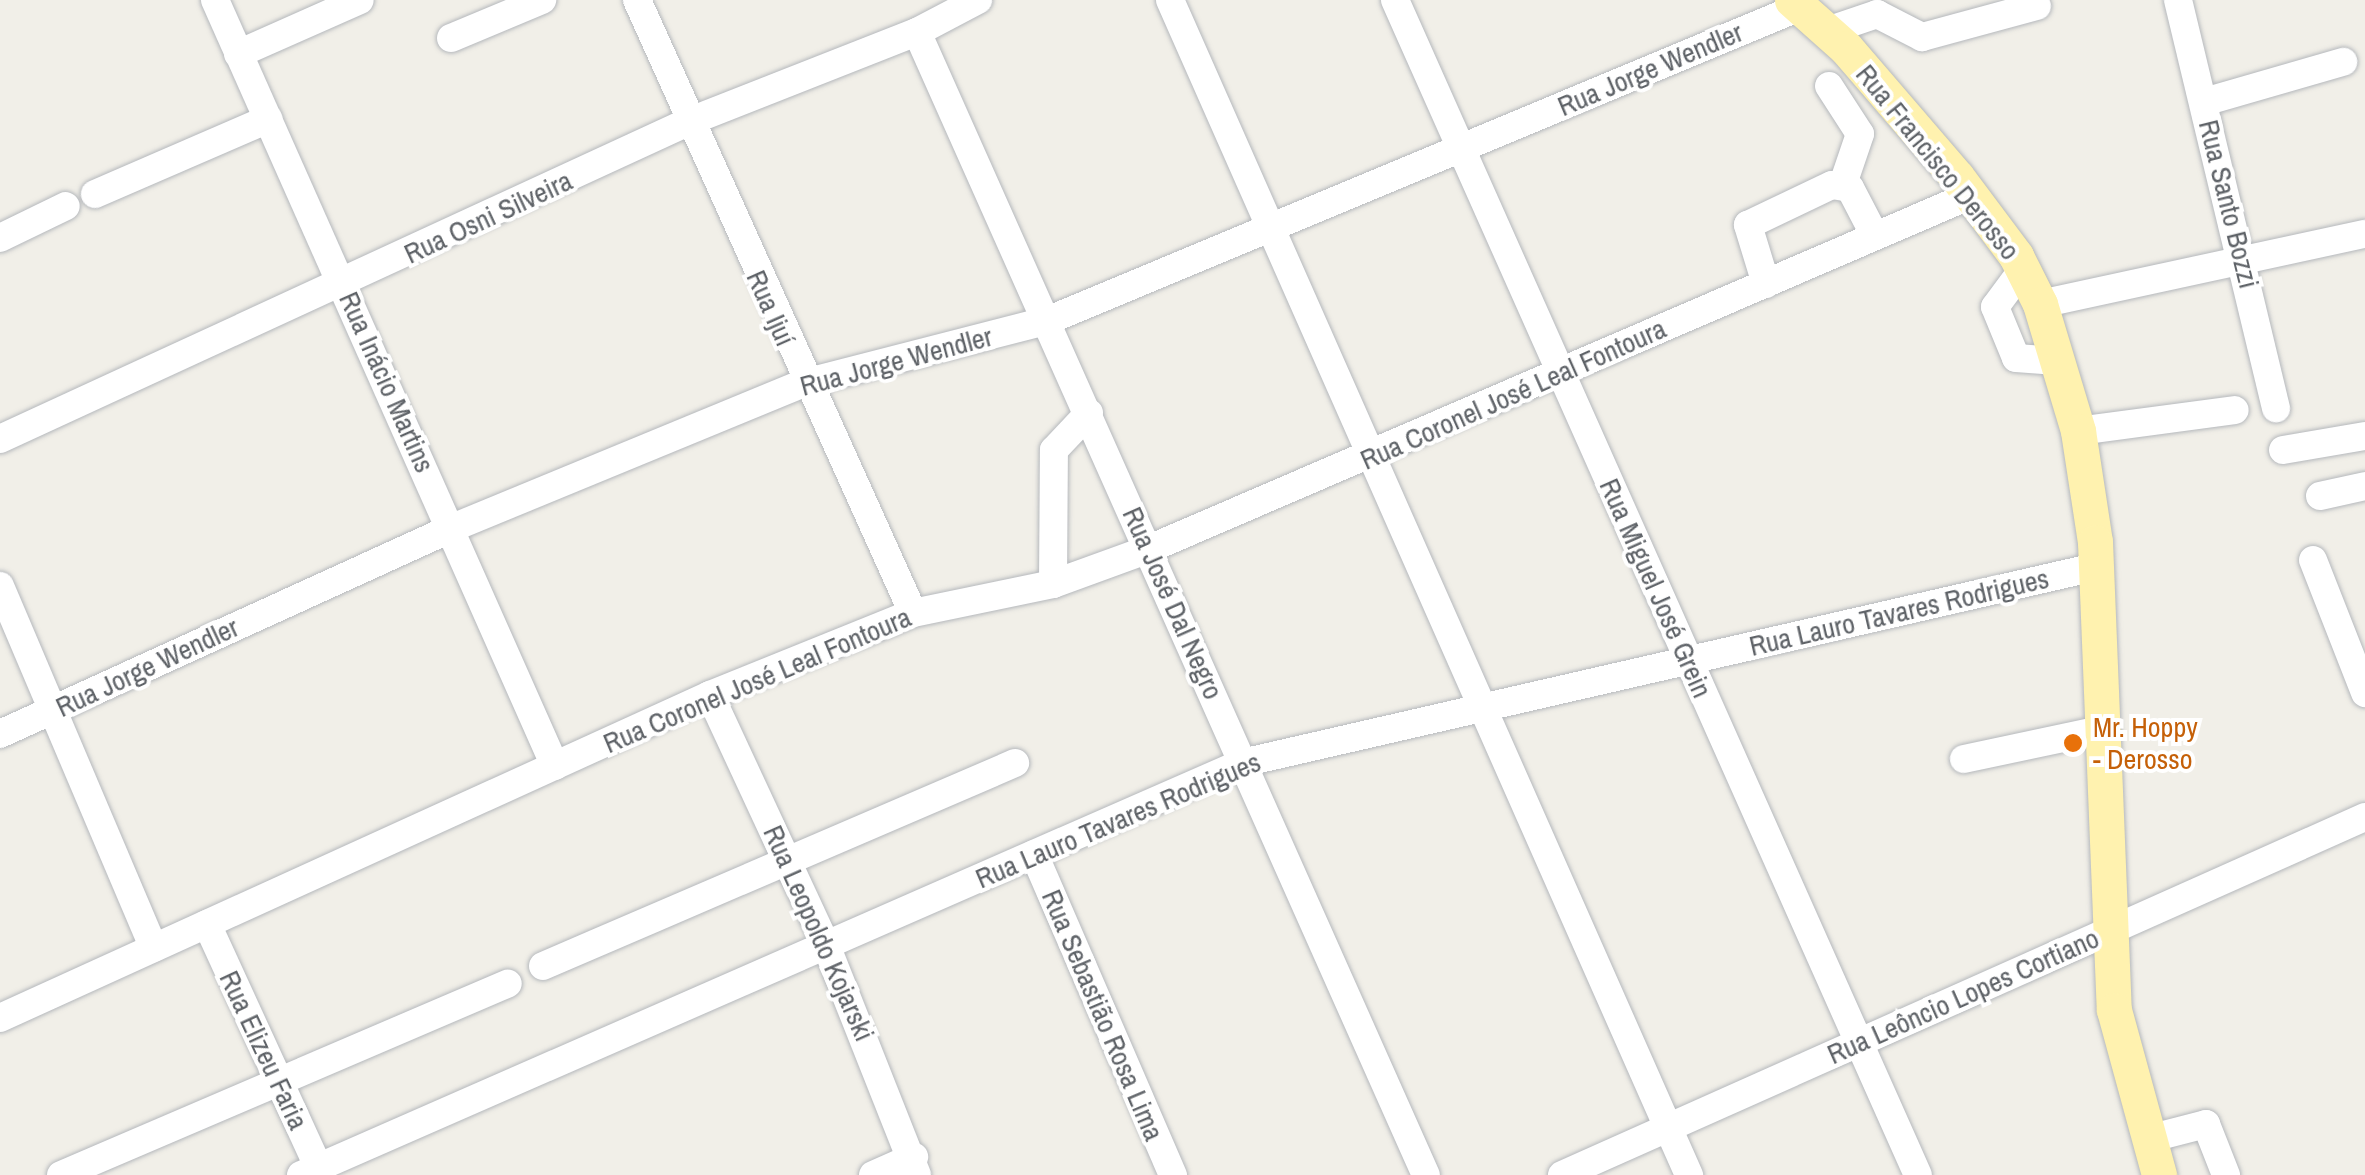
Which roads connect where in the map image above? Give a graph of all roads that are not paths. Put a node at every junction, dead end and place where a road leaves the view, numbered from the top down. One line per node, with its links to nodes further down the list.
1 (215, 0): 14 (street, Rua Inácio Martins)
2 (360, 0): 14 (street)
3 (542, 0): 13 (street)
4 (638, 0): 19 (street, Rua Ijuí)
5 (978, 0): 12 (street, Rua Osni Silveira)
6 (1394, 0): 20 (street, Rua Miguel José Grein)
7 (2178, 0): 17 (street, Rua Santo Bozzi)
8 (1171, 1): 25 (street)
9 (1796, 4): 11 (main road, Rua Francisco Derosso); 20 (street, Rua Jorge Wendler)
10 (2038, 6): 11 (street)
11 (1828, 31): 23 (main road, Rua Francisco Derosso)
12 (917, 32): 19 (street, Rua Osni Silveira); 34 (street, Rua José Dal Negro)
13 (451, 38)
14 (238, 54): 18 (street, Rua Inácio Martins)
15 (2343, 62): 17 (street)
16 (1829, 86): 21 (street)
17 (2204, 102): 29 (street, Rua Santo Bozzi)
18 (268, 119): 22 (street); 32 (street, Rua Inácio Martins)
19 (688, 122): 32 (street, Rua Osni Silveira); 37 (street, Rua Ijuí)
20 (1461, 148): 25 (street, Rua Jorge Wendler); 36 (street, Rua Miguel José Grein)
21 (1843, 184): 27 (street); 31 (street)
22 (94, 194)
23 (1971, 196): 27 (street, Rua Coronel José Leal Fontoura); 30 (main road, Rua Francisco Derosso)
24 (66, 206): 28 (street)
25 (1270, 228): 34 (street, Rua Jorge Wendler); 45 (street)
26 (2365, 234): 29 (street)
27 (1875, 236): 31 (street, Rua Coronel José Leal Fontoura)
28 (0, 238)
29 (2244, 260): 33 (street); 38 (street, Rua Santo Bozzi)
30 (2023, 269): 33 (main road, Rua Francisco Derosso); 35 (street)
31 (1766, 284): 36 (street, Rua Coronel José Leal Fontoura)
32 (343, 285): 43 (street, Rua Osni Silveira); 48 (street, Rua Inácio Martins)
33 (2040, 304): 35 (main road, Rua Francisco Derosso)
34 (1049, 320): 37 (street, Rua Jorge Wendler); 40 (street, Rua José Dal Negro)
35 (2057, 362): 41 (main road, Rua Francisco Derosso)
36 (1560, 372): 45 (street, Rua Coronel José Leal Fontoura); 55 (street, Rua Miguel José Grein)
37 (804, 383): 48 (street, Rua Jorge Wendler); 54 (street, Rua Ijuí)
38 (2276, 408)
39 (2234, 410): 41 (street)
40 (1090, 413): 49 (street, Rua José Dal Negro); 52 (street)
41 (2078, 432): 51 (main road, Rua Francisco Derosso)
42 (2365, 436): 44 (street)
43 (0, 438)
44 (2283, 450)
45 (1369, 458): 49 (street, Rua Coronel José Leal Fontoura); 58 (street)
46 (2365, 486): 47 (street)
47 (2320, 496)
48 (452, 528): 59 (street, Rua Jorge Wendler); 65 (street, Rua Inácio Martins)
49 (1149, 550): 52 (street, Rua Coronel José Leal Fontoura); 64 (street, Rua José Dal Negro)
50 (2313, 560): 56 (street)
51 (2095, 566): 55 (street, Rua Lauro Tavares Rodrigues); 60 (main road, Rua Francisco Derosso)
52 (1053, 584): 54 (street, Rua Coronel José Leal Fontoura)
53 (0, 586): 59 (street)
54 (913, 613): 57 (street, Rua Coronel José Leal Fontoura)
55 (1689, 660): 58 (street, Rua Lauro Tavares Rodrigues); 76 (street, Rua Miguel José Grein)
56 (2365, 693)
57 (710, 695): 65 (street, Rua Coronel José Leal Fontoura); 68 (street, Rua Leopoldo Kojarski)
58 (1482, 708): 64 (street, Rua Lauro Tavares Rodrigues); 78 (street)
59 (53, 710): 61 (street, Rua Jorge Wendler); 72 (street)
60 (2100, 730): 62 (street); 70 (main road, Rua Francisco Derosso)
61 (0, 734)
62 (1964, 759)
63 (1015, 763): 68 (street)
64 (1242, 763): 67 (street, Rua Lauro Tavares Rodrigues); 87 (street, Rua José Dal Negro)
65 (555, 766): 69 (street, Rua Coronel José Leal Fontoura)
66 (2365, 818): 70 (street, Rua Leôncio Lopes Cortiano)
67 (1034, 854): 71 (street, Rua Lauro Tavares Rodrigues); 86 (street, Rua Sebastião Rosa Lima)
68 (786, 858): 71 (street, Rua Leopoldo Kojarski); 73 (street)
69 (207, 924): 72 (street, Rua Coronel José Leal Fontoura); 77 (street, Rua Elizeu Faria)
70 (2108, 931): 76 (street, Rua Leôncio Lopes Cortiano); 79 (main road, Rua Francisco Derosso)
71 (826, 945): 80 (street, Rua Leopoldo Kojarski); 81 (street, Rua Lauro Tavares Rodrigues)
72 (154, 948): 75 (street, Rua Coronel José Leal Fontoura)
73 (543, 966)
74 (508, 983): 77 (street)
75 (0, 1018)
76 (1859, 1042): 78 (street, Rua Leôncio Lopes Cortiano); 82 (street, Rua Miguel José Grein)
77 (280, 1082): 81 (street, Rua Elizeu Faria); 84 (street)
78 (1668, 1128): 88 (street, Rua Leôncio Lopes Cortiano); 89 (street)
79 (2148, 1139): 83 (street); 90 (main road, Rua Francisco Derosso)
80 (916, 1166): 85 (street)
81 (314, 1172)
82 (1912, 1173)
83 (2222, 1174)
84 (62, 1175)
85 (873, 1175)
86 (1173, 1175)
87 (1426, 1175)
88 (1562, 1175)
89 (1689, 1175)
90 (2160, 1175)

